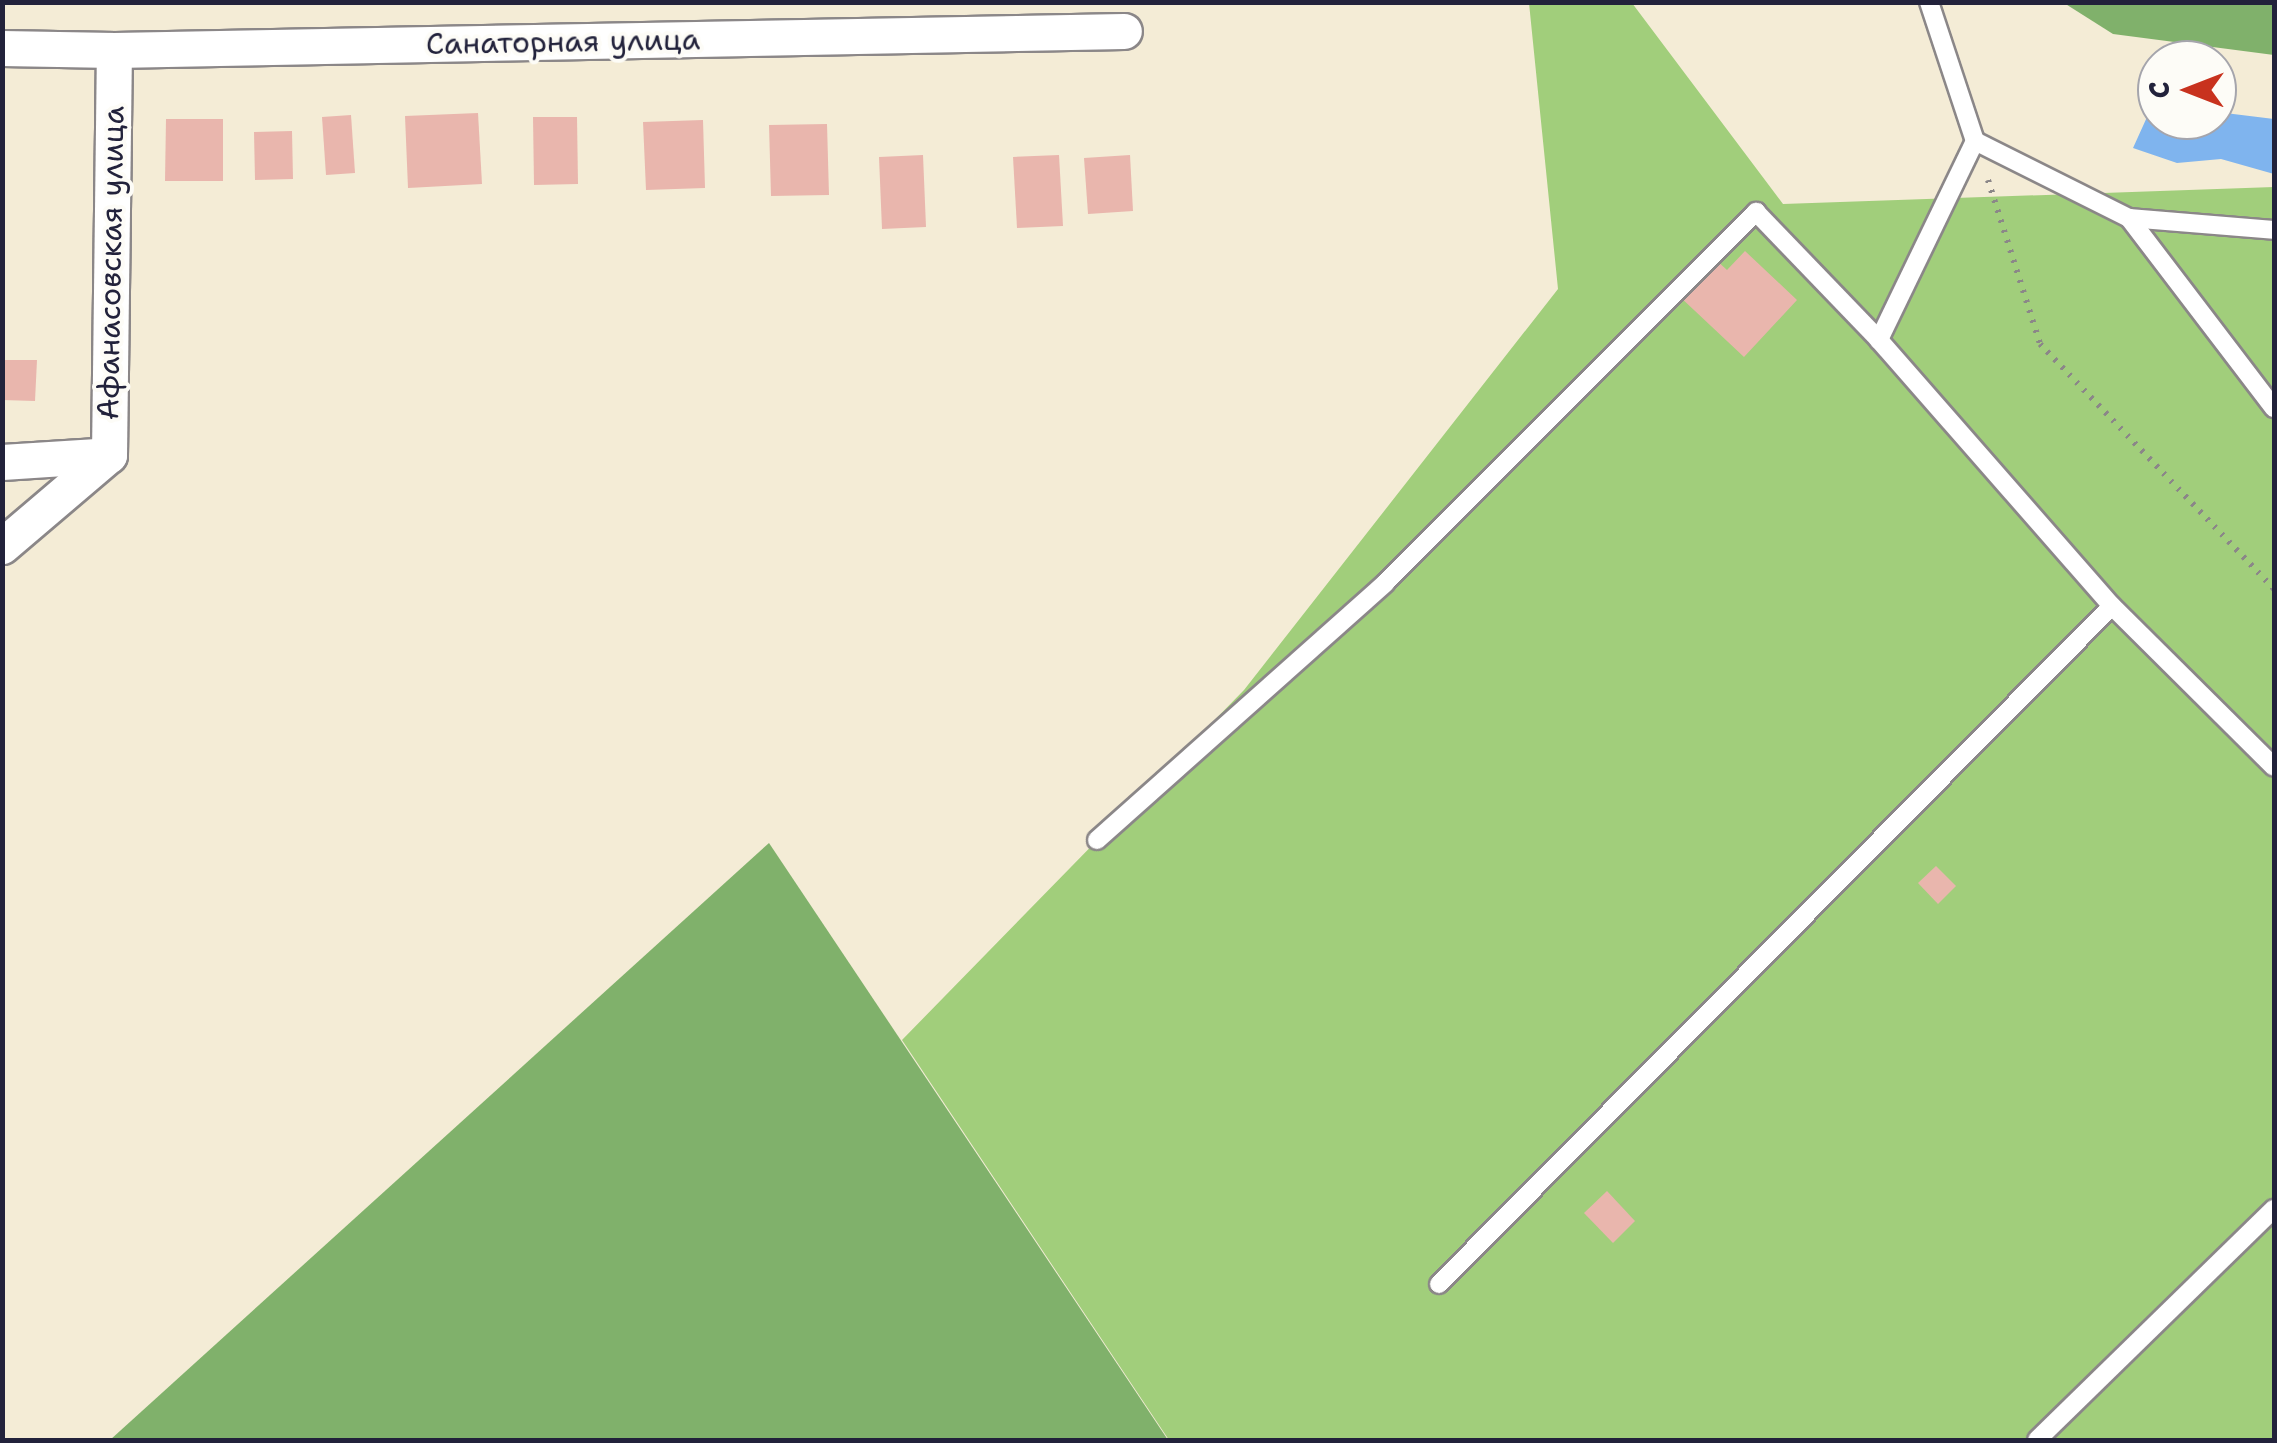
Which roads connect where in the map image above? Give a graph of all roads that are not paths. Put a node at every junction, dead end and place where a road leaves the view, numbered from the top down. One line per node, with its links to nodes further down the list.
1 (1929, 2): 5 (lane)
2 (1124, 32): 4 (street, Санаторная улица)
3 (2, 48): 4 (street, Санаторная улица)
4 (114, 50): 10 (street, Афанасовская улица)
5 (1976, 141): 6 (lane); 8 (lane)
6 (2130, 218): 7 (lane); 9 (lane)
7 (2274, 230)
8 (1879, 340): 13 (lane); 15 (lane)
9 (2274, 408)
10 (109, 455): 11 (street); 12 (street, Афанасовская улица)
11 (2, 462)
12 (2, 546)
13 (2112, 606): 14 (lane); 17 (lane)
14 (2274, 767)
15 (1097, 840)
16 (2274, 1209): 18 (lane)
17 (1439, 1284)
18 (2037, 1440)

